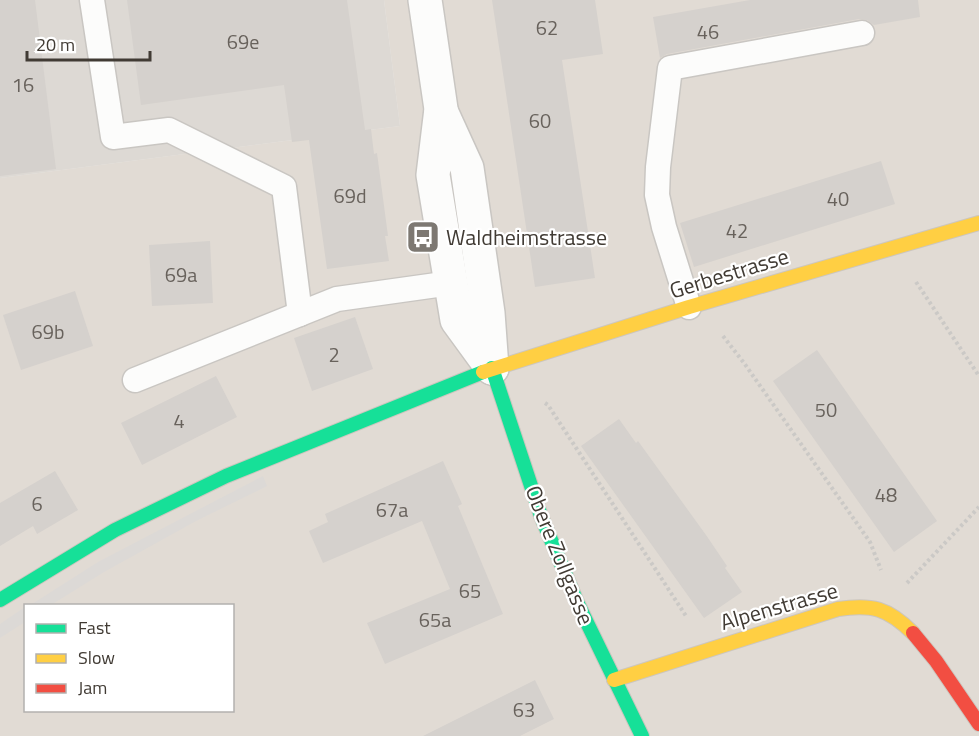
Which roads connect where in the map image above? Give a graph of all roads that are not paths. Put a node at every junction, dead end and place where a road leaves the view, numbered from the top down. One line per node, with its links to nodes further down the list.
1 (92, 0): 8 (lane)
2 (426, 0): 4 (street, Obere Zollgasse)
3 (862, 33): 7 (lane)
4 (441, 109): 6 (street, Obere Zollgasse); 9 (street, Obere Zollgasse)
5 (979, 223): 7 (street, Gerbestrasse)
6 (451, 283): 8 (lane); 9 (street, Obere Zollgasse)
7 (693, 306): 9 (street, Gerbestrasse)
8 (300, 314): 10 (lane)
9 (492, 368): 11 (street); 12 (street, Obere Zollgasse)
10 (135, 380)
11 (0, 600)
12 (614, 680): 13 (street, Alpenstrasse); 14 (street, Obere Zollgasse)
13 (979, 724)
14 (642, 736)

